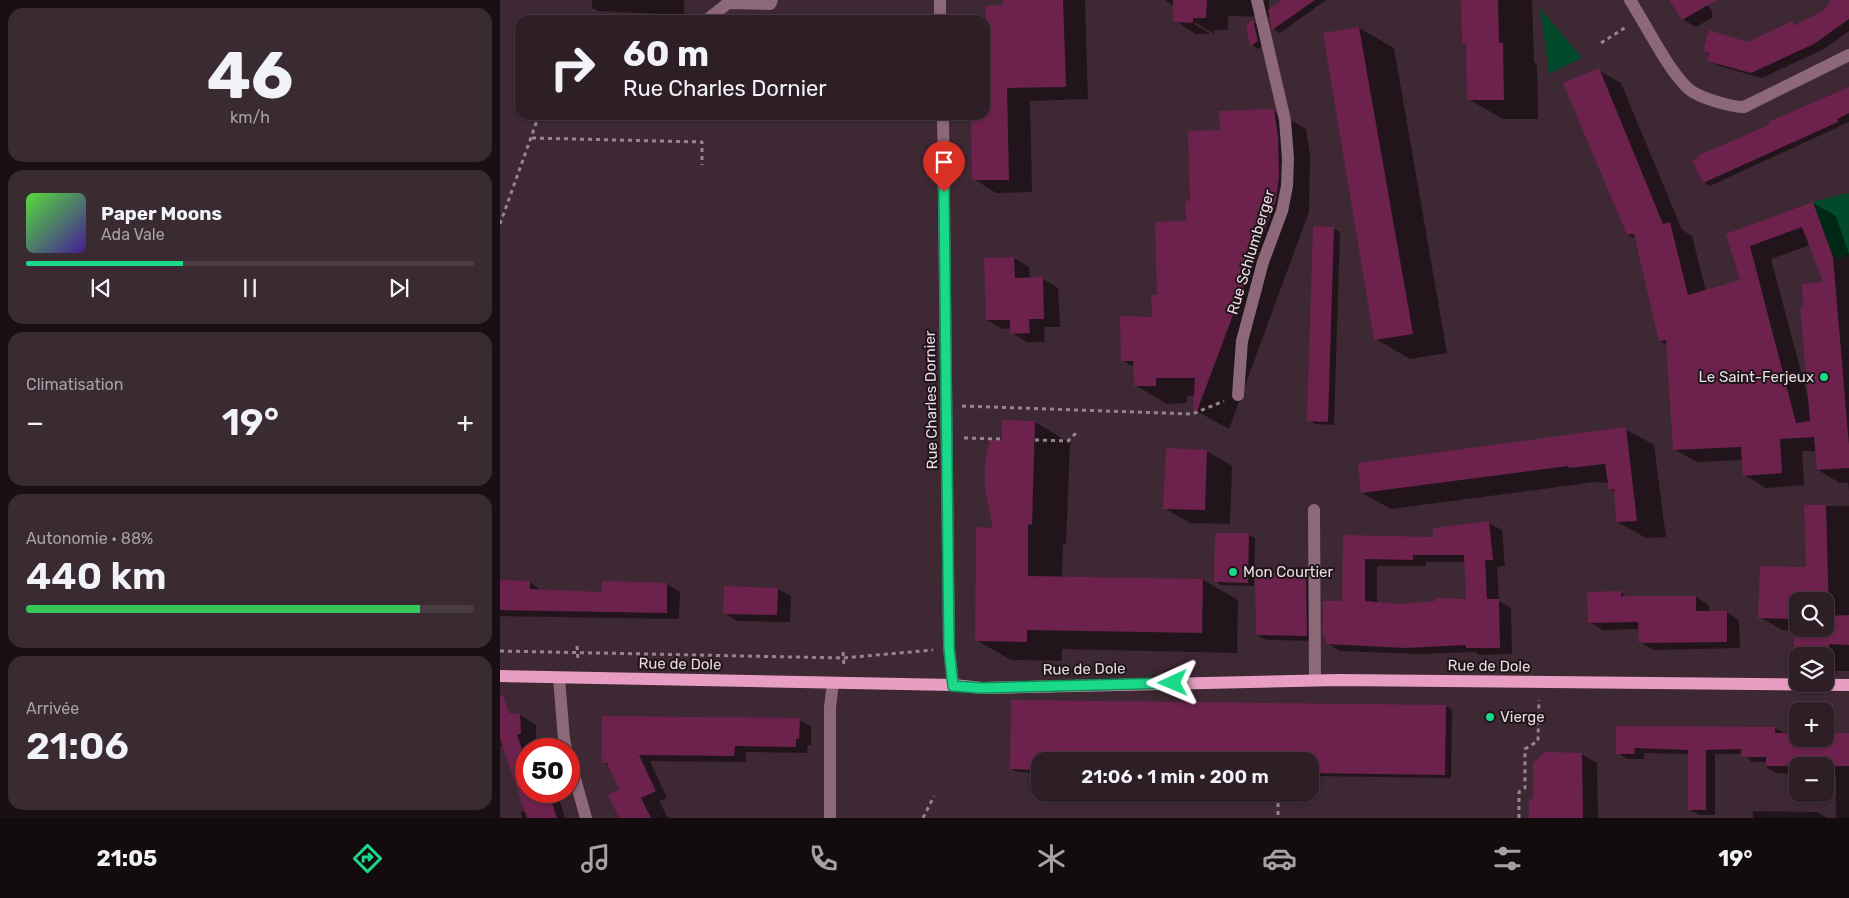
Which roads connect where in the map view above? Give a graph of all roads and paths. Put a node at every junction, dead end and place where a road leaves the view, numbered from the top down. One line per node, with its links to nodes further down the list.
1 (772, 0): 5 (street)
2 (940, 0): 6 (street)
3 (1257, 0): 15 (street, Rue Schlumberger)
4 (1630, 0): 9 (street)
5 (713, 15)
6 (940, 15)
7 (1622, 30): 8 (path)
8 (1601, 42)
9 (1849, 55)
10 (537, 120): 12 (path)
11 (942, 120): 23 (street, Rue Charles Dornier)
12 (532, 138): 13 (path); 14 (path)
13 (702, 166)
14 (500, 224)
15 (1238, 395): 16 (path)
16 (960, 406)
17 (1077, 432): 20 (path)
18 (960, 438): 19 (path)
19 (1002, 439)
20 (1035, 440)
21 (1314, 510): 32 (street)
22 (577, 646): 25 (path)
23 (949, 648): 27 (path); 35 (street, Rue Charles Dornier)
24 (500, 651): 25 (path)
25 (577, 652): 27 (path); 28 (path)
26 (844, 652): 27 (path)
27 (843, 658): 29 (path)
28 (577, 659)
29 (843, 664)
30 (500, 676): 31 (main road, Rue de Dole)
31 (559, 678): 33 (main road, Rue de Dole); 37 (street)
32 (1315, 680): 34 (main road, Rue de Dole); 35 (main road, Rue de Dole)
33 (833, 683): 35 (main road, Rue de Dole); 42 (street)
34 (1849, 684)
35 (953, 686)
36 (1539, 700): 45 (path)
37 (564, 738)
38 (580, 796): 41 (street)
39 (934, 796): 43 (path)
40 (1278, 803): 44 (path)
41 (586, 818)
42 (830, 818)
43 (923, 818)
44 (1278, 818)
45 (1519, 818)

